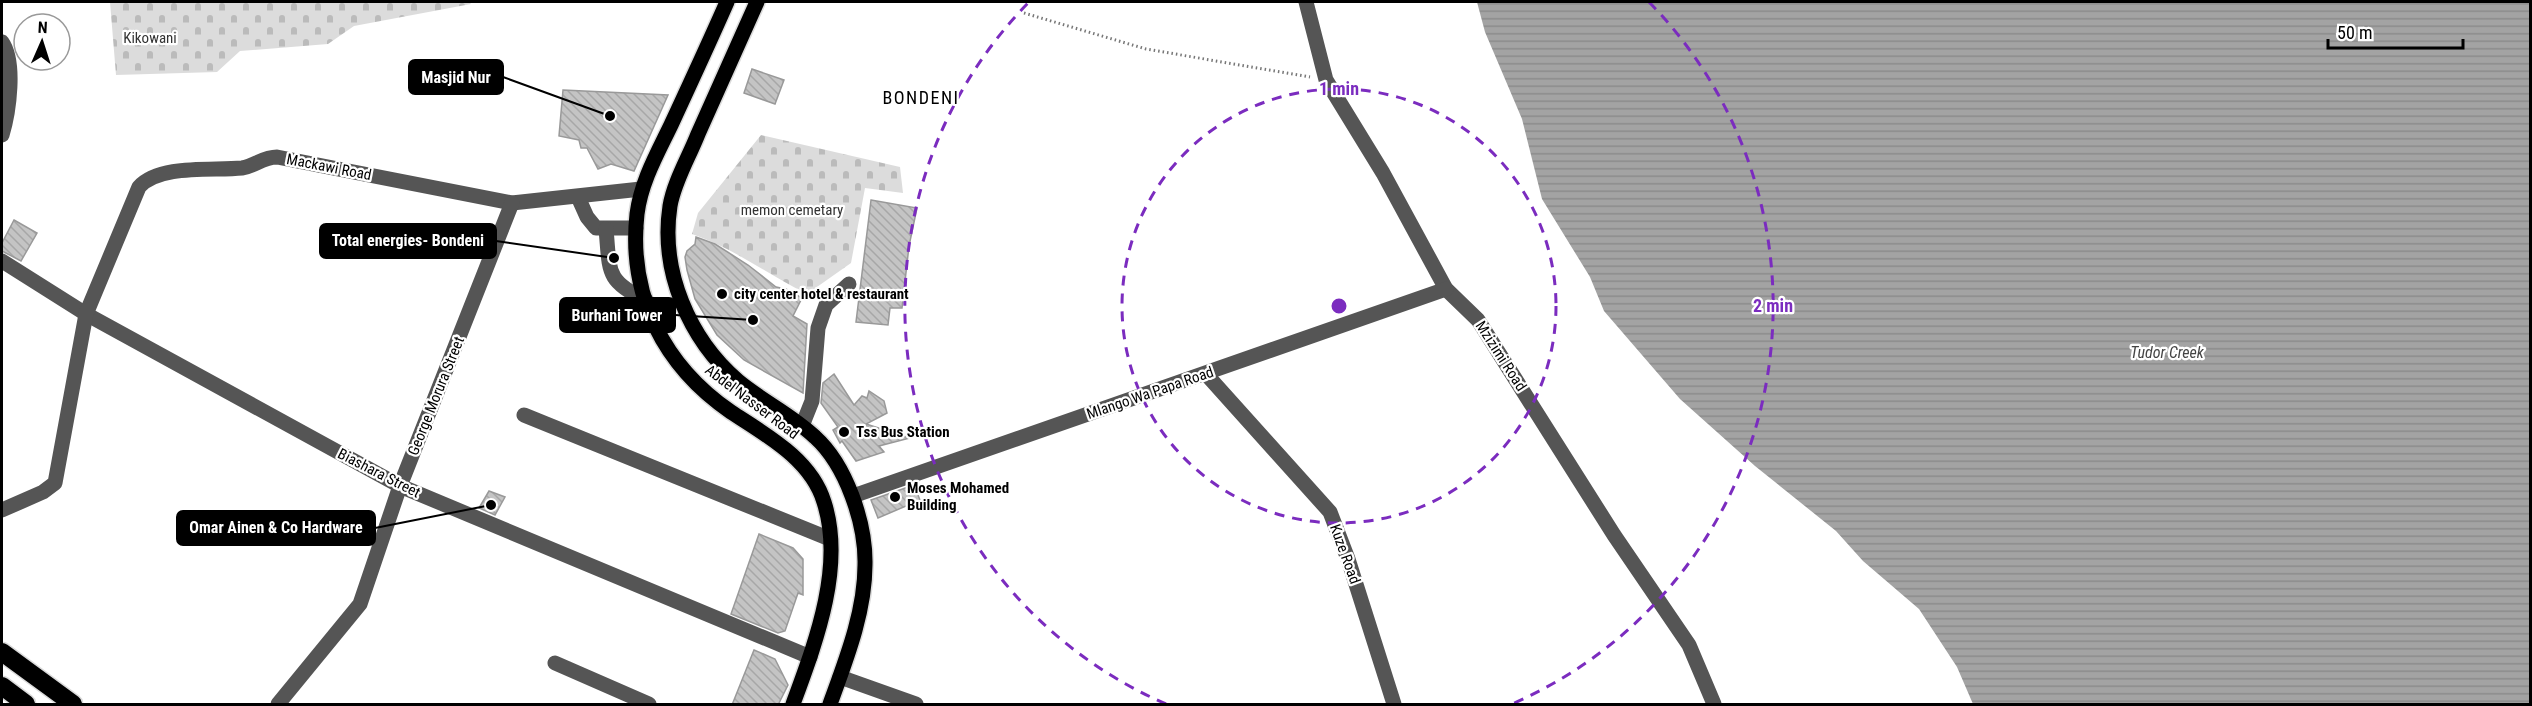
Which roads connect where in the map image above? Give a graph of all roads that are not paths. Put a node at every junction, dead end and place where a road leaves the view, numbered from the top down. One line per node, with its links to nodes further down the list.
1 (727, 2): 6 (main road, Abdel Nasser Road)
2 (757, 2): 18 (main road, Abdel Nasser Road)
3 (1306, 2): 13 (street, Mzizimi Road)
4 (2, 42): 5 (street)
5 (2, 135)
6 (641, 189): 7 (street, Mackawi Road); 9 (main road, Abdel Nasser Road)
7 (578, 197): 8 (street, Mackawi Road); 10 (street)
8 (512, 203): 15 (street, Mackawi Road); 19 (street, George Morura Street)
9 (636, 228): 10 (street); 14 (main road, Abdel Nasser Road)
10 (606, 230): 14 (street)
11 (2, 261): 15 (street, Biashara Street)
12 (849, 284): 18 (street)
13 (1446, 289): 16 (street, Mlango Wa Papa Road); 36 (street, Mzizimi Road)
14 (646, 300): 22 (main road, Abdel Nasser Road)
15 (87, 314): 19 (street, Biashara Street); 21 (street, Mackawi Road)
16 (1206, 374): 20 (street, Mlango Wa Papa Road); 35 (street, Kuze Road)
17 (524, 415): 22 (street)
18 (802, 426): 20 (main road, Abdel Nasser Road)
19 (400, 486): 24 (street, Biashara Street); 30 (street, George Morura Street)
20 (853, 496): 26 (main road, Abdel Nasser Road)
21 (2, 510)
22 (830, 539): 24 (main road, Abdel Nasser Road)
23 (2, 652): 29 (highway)
24 (810, 657): 32 (main road, Abdel Nasser Road)
25 (555, 663): 31 (street)
26 (840, 677): 33 (main road, Abdel Nasser Road); 34 (street)
27 (2, 686): 28 (highway)
28 (26, 705)
29 (73, 705)
30 (278, 705)
31 (649, 705)
32 (793, 705)
33 (830, 705)
34 (916, 705)
35 (1394, 705)
36 (1714, 705)

